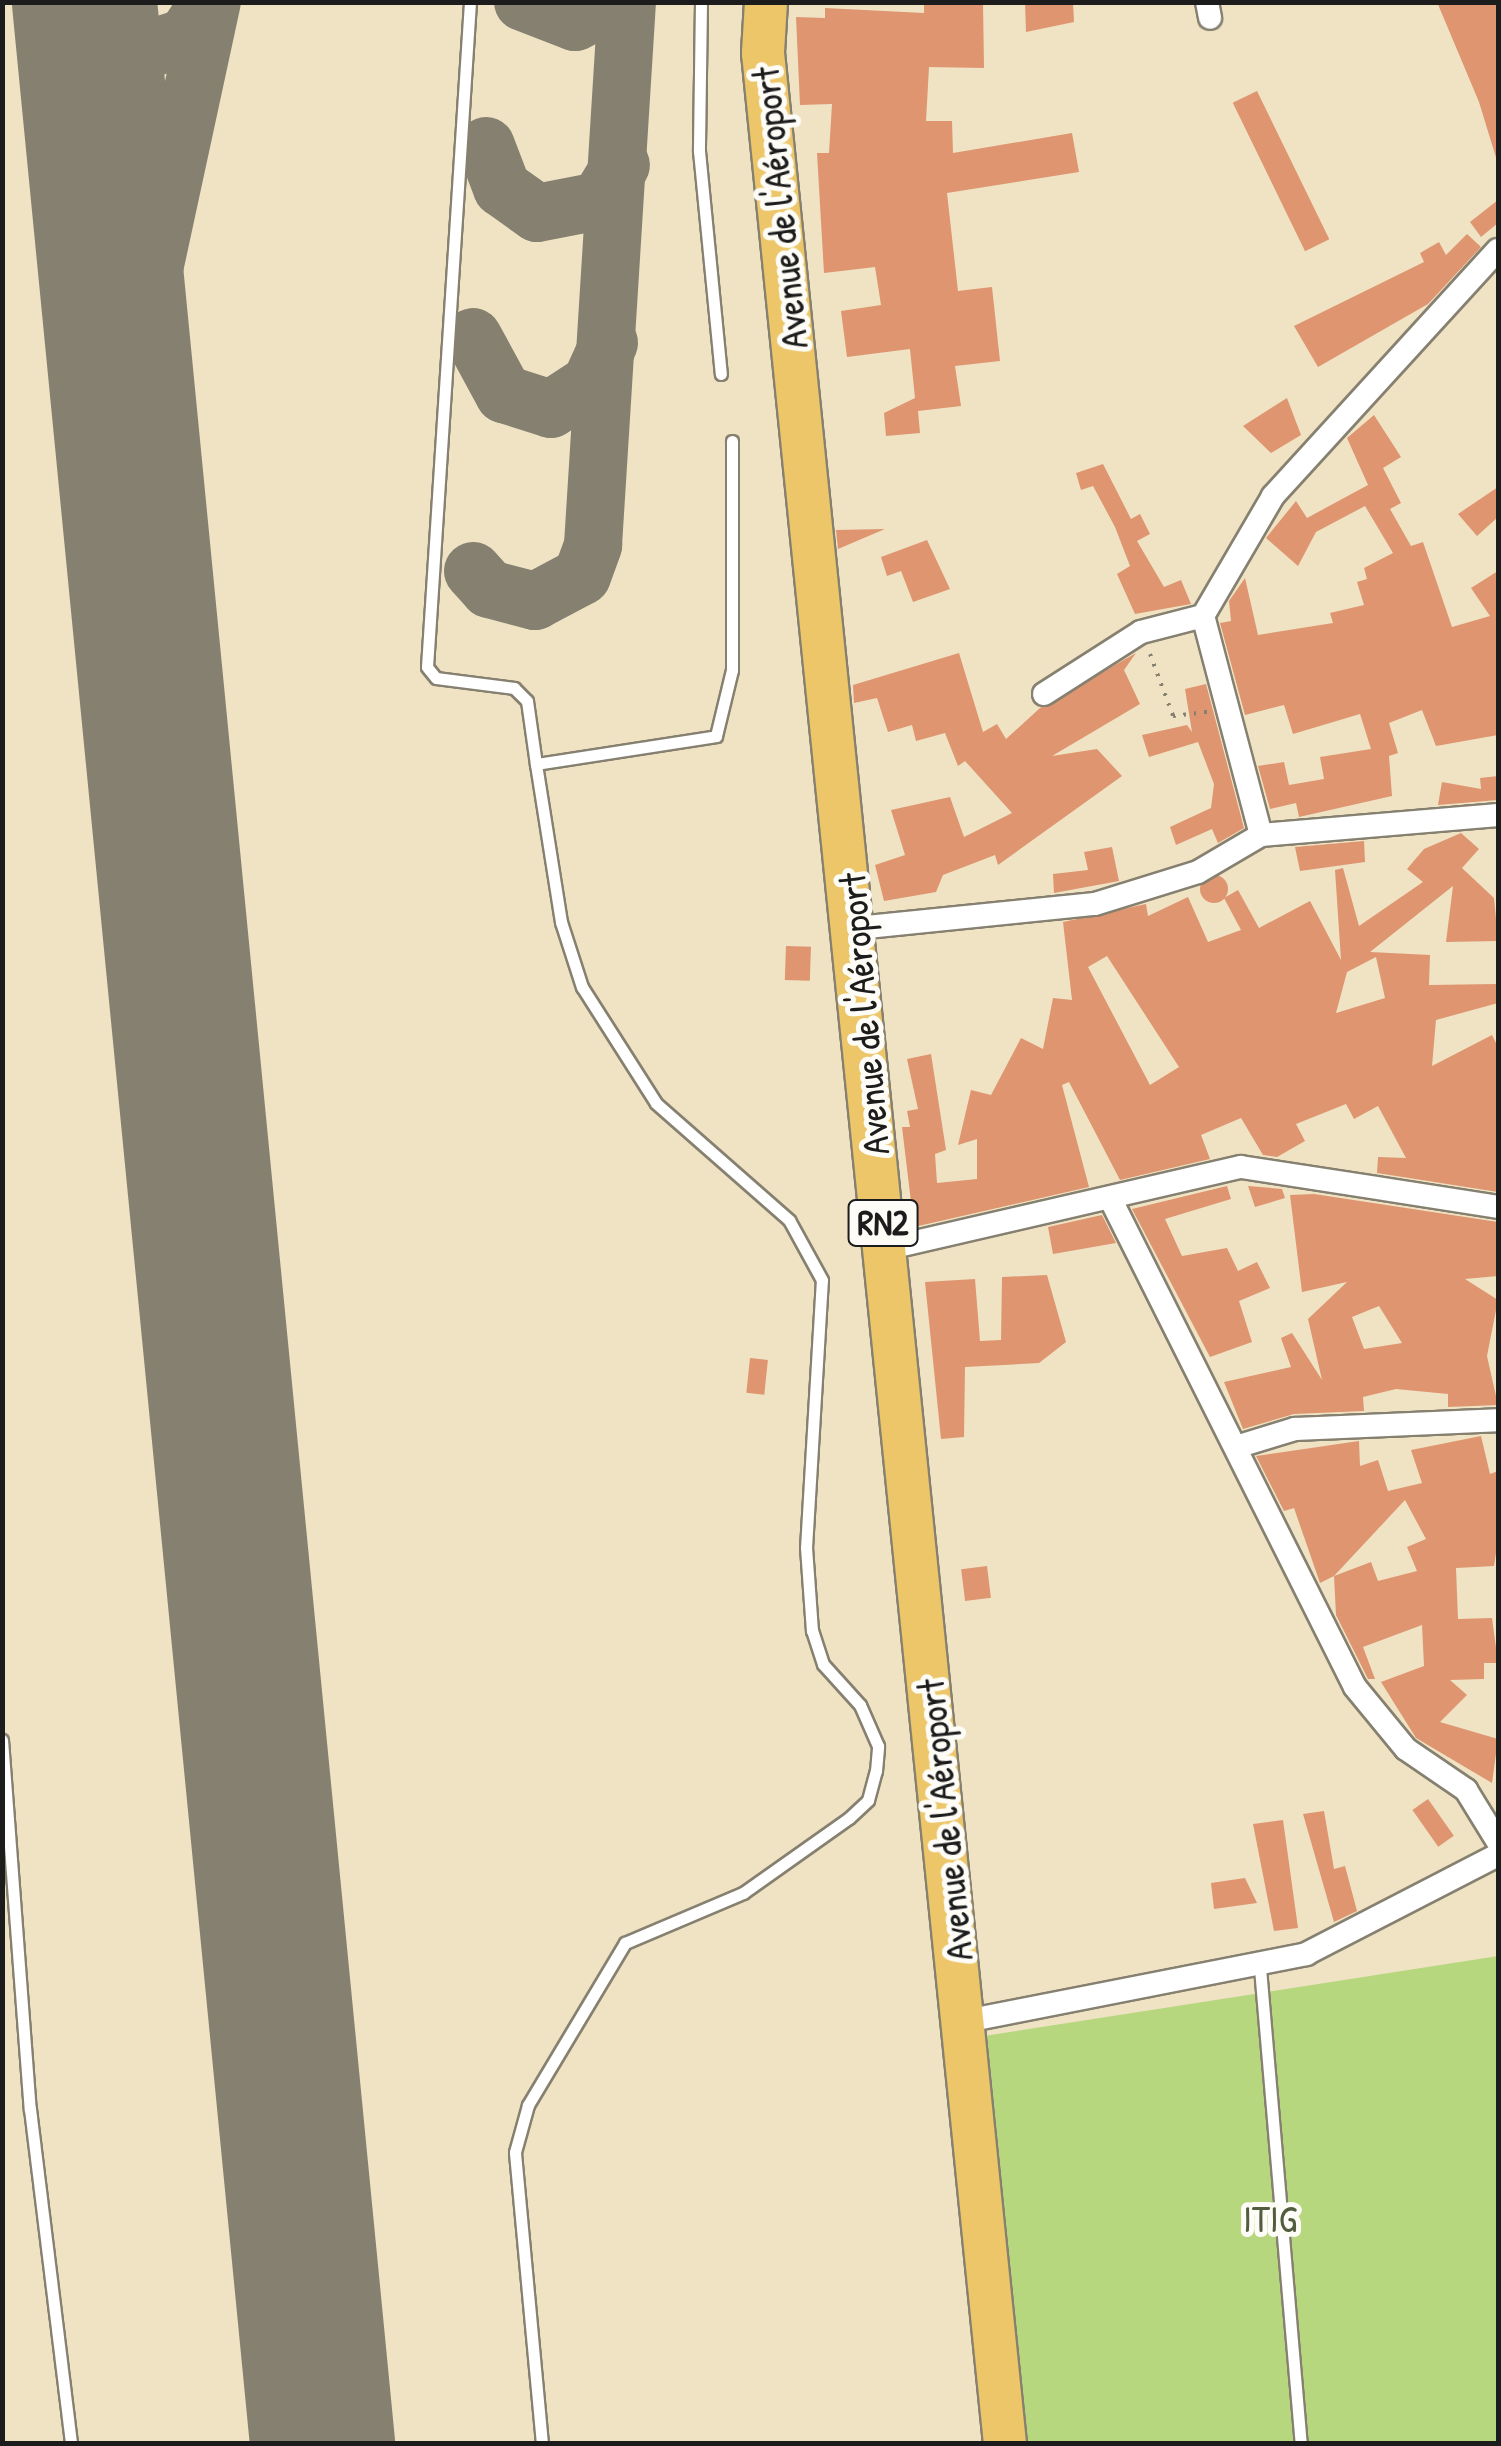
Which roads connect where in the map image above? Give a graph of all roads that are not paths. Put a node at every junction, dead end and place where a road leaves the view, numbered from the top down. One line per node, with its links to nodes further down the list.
1 (470, 2): 9 (lane)
2 (701, 2): 5 (lane)
3 (766, 2): 12 (highway, Avenue de l'Aéroport / RN2)
4 (1498, 250): 7 (street)
5 (721, 374)
6 (732, 441): 9 (lane)
7 (1203, 616): 8 (street); 11 (street)
8 (1044, 694)
9 (536, 764): 24 (lane)
10 (1498, 815): 11 (street)
11 (1261, 835): 12 (street)
12 (857, 928): 15 (highway, Avenue de l'Aéroport / RN2)
13 (1112, 1202): 14 (street); 15 (street); 17 (street)
14 (1498, 1208)
15 (885, 1249): 22 (highway, Avenue de l'Aéroport / RN2)
16 (1498, 1420): 17 (street)
17 (1236, 1447): 19 (street)
18 (2, 1740): 23 (lane)
19 (1498, 1842)
20 (1498, 1855): 21 (street)
21 (1260, 1968): 22 (street); 26 (lane)
22 (966, 2021): 25 (highway, Avenue de l'Aéroport / RN2)
23 (71, 2444)
24 (542, 2444)
25 (1005, 2444)
26 (1300, 2444)

